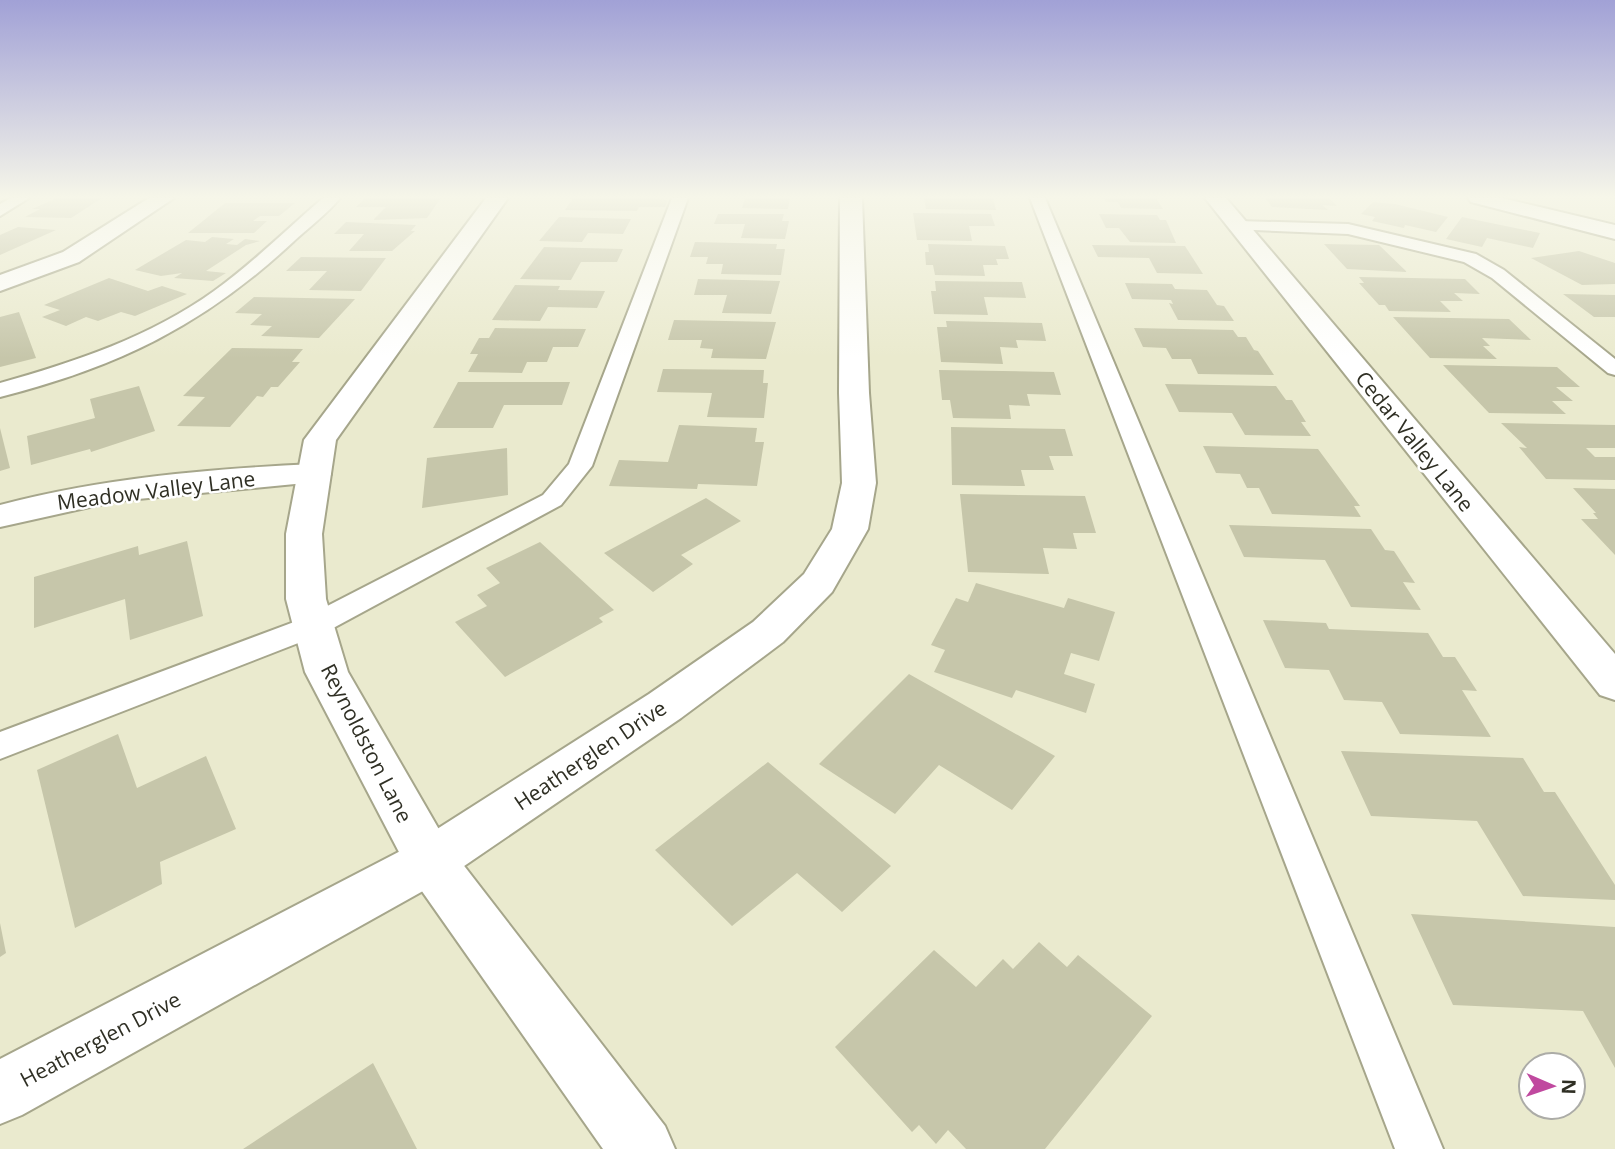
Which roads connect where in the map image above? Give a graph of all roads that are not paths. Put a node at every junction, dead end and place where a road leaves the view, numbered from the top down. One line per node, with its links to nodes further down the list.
1 (79, 252): 9 (street)
2 (270, 252): 11 (lane)
3 (458, 252): 12 (street, Reynoldston Lane)
4 (660, 252): 14 (lane)
5 (852, 252): 17 (street, Heatherglen Drive)
6 (1059, 252): 20 (lane)
7 (1259, 252): 15 (street, Cedar Valley Lane)
8 (1443, 252): 10 (lane)
9 (0, 284)
10 (1615, 369)
11 (0, 390)
12 (314, 474): 13 (street, Meadow Valley Lane); 14 (street, Reynoldston Lane)
13 (0, 516)
14 (313, 626): 16 (lane); 17 (street, Reynoldston Lane)
15 (1615, 684)
16 (0, 746)
17 (430, 861): 18 (street, Heatherglen Drive); 19 (street, Reynoldston Lane)
18 (0, 1093)
19 (642, 1149)
20 (1419, 1149)

